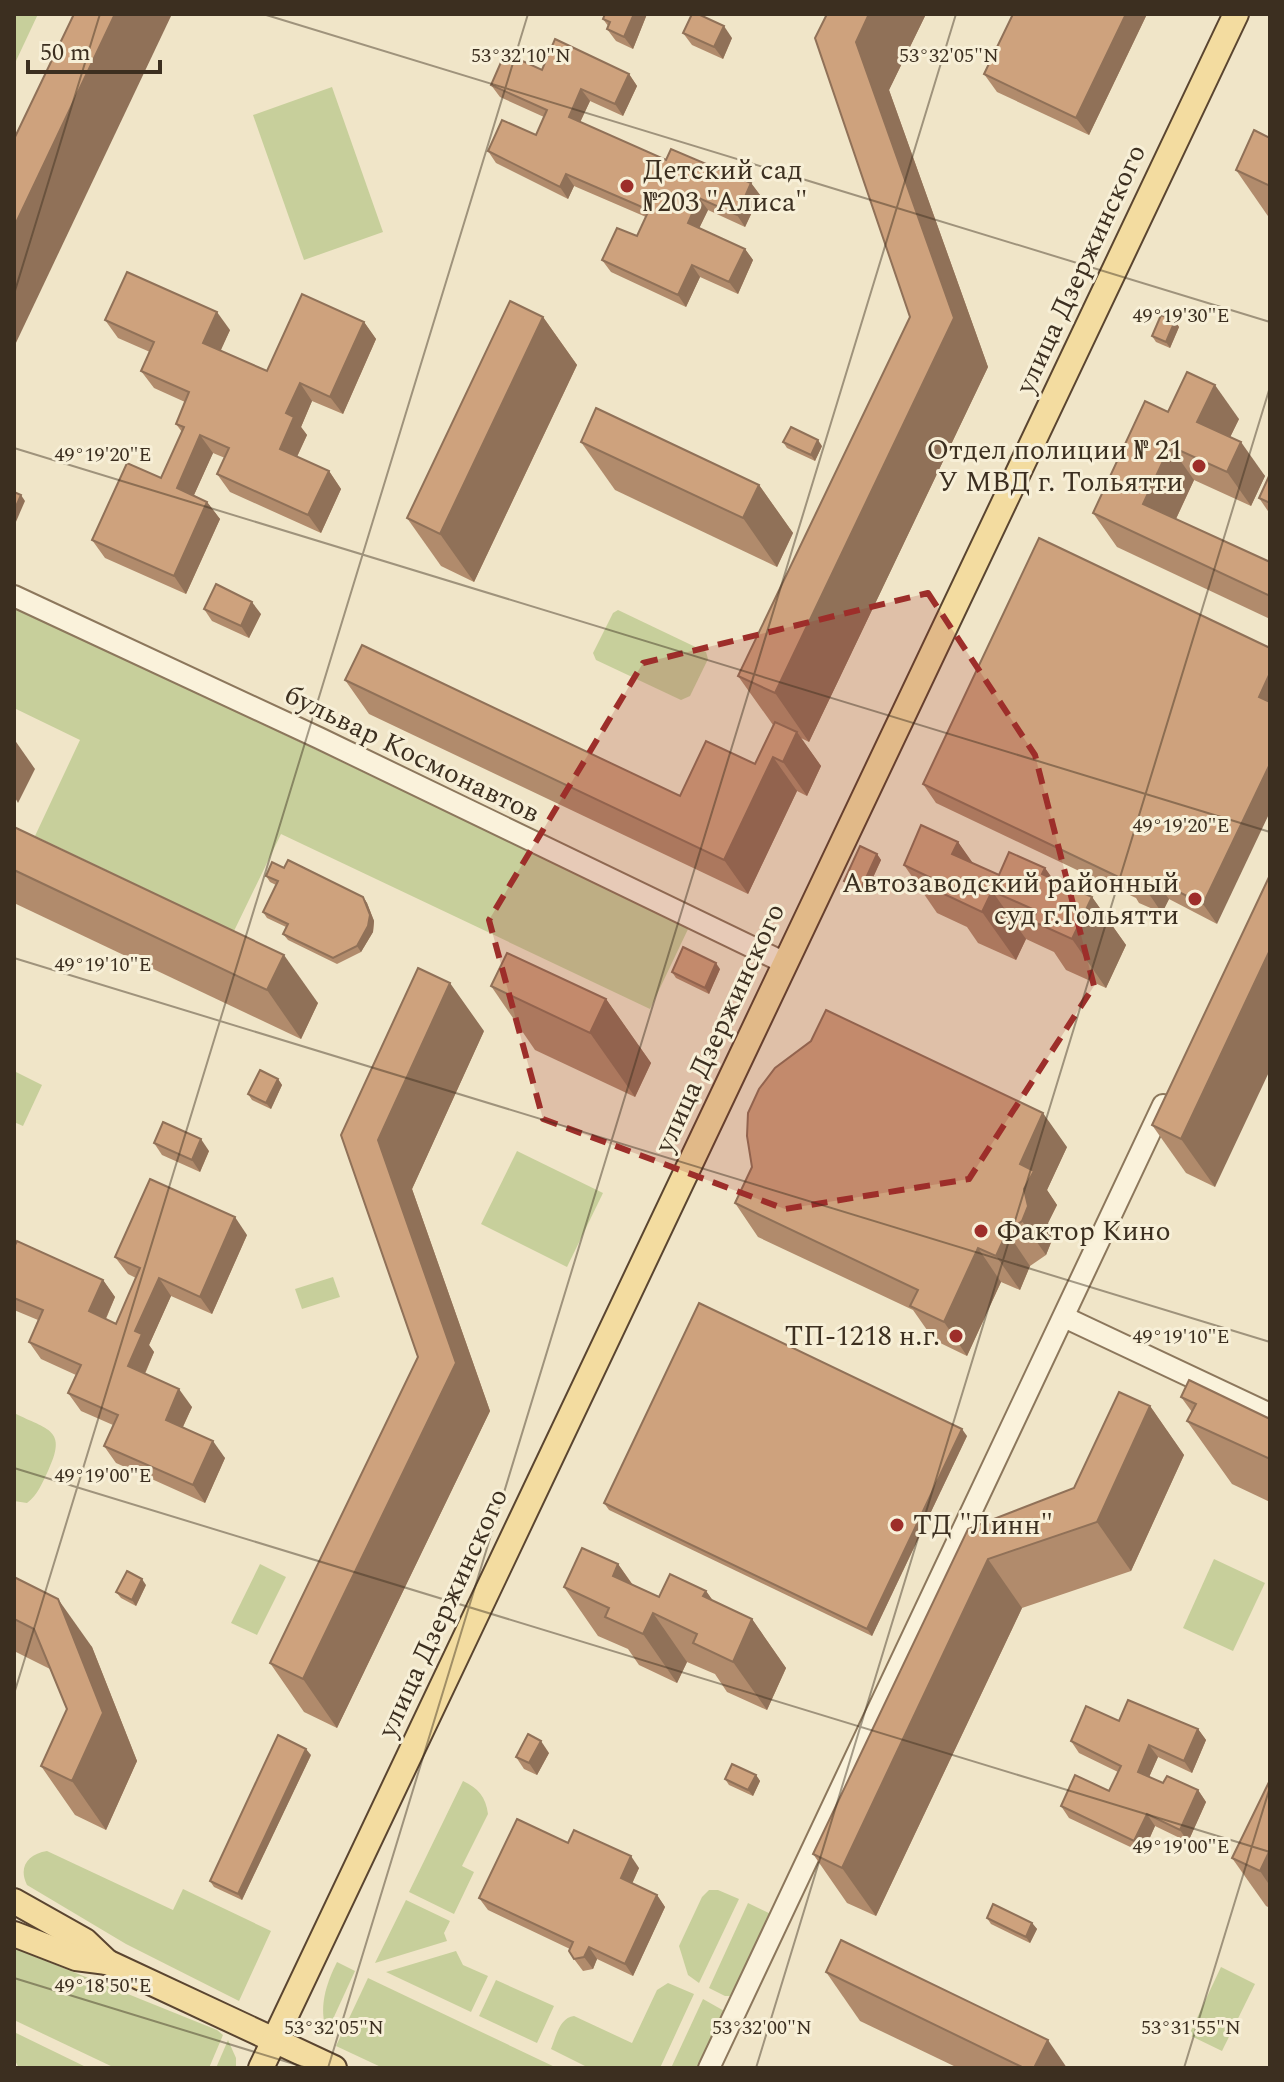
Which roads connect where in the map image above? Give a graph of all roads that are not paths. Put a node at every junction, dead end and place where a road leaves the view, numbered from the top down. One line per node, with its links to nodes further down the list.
1 (1236, 14): 3 (main road, улица Дзержинского)
2 (14, 596): 3 (street, бульвар Космонавтов)
3 (785, 963): 10 (main road, улица Дзержинского)
4 (1170, 1092): 5 (street)
5 (1064, 1317): 6 (street); 13 (street)
6 (1270, 1414)
7 (14, 1901): 9 (main road)
8 (14, 1934): 9 (main road)
9 (107, 1962): 10 (main road)
10 (274, 2040): 11 (main road, улица Дзержинского); 12 (main road)
11 (261, 2068)
12 (334, 2068)
13 (709, 2068)

